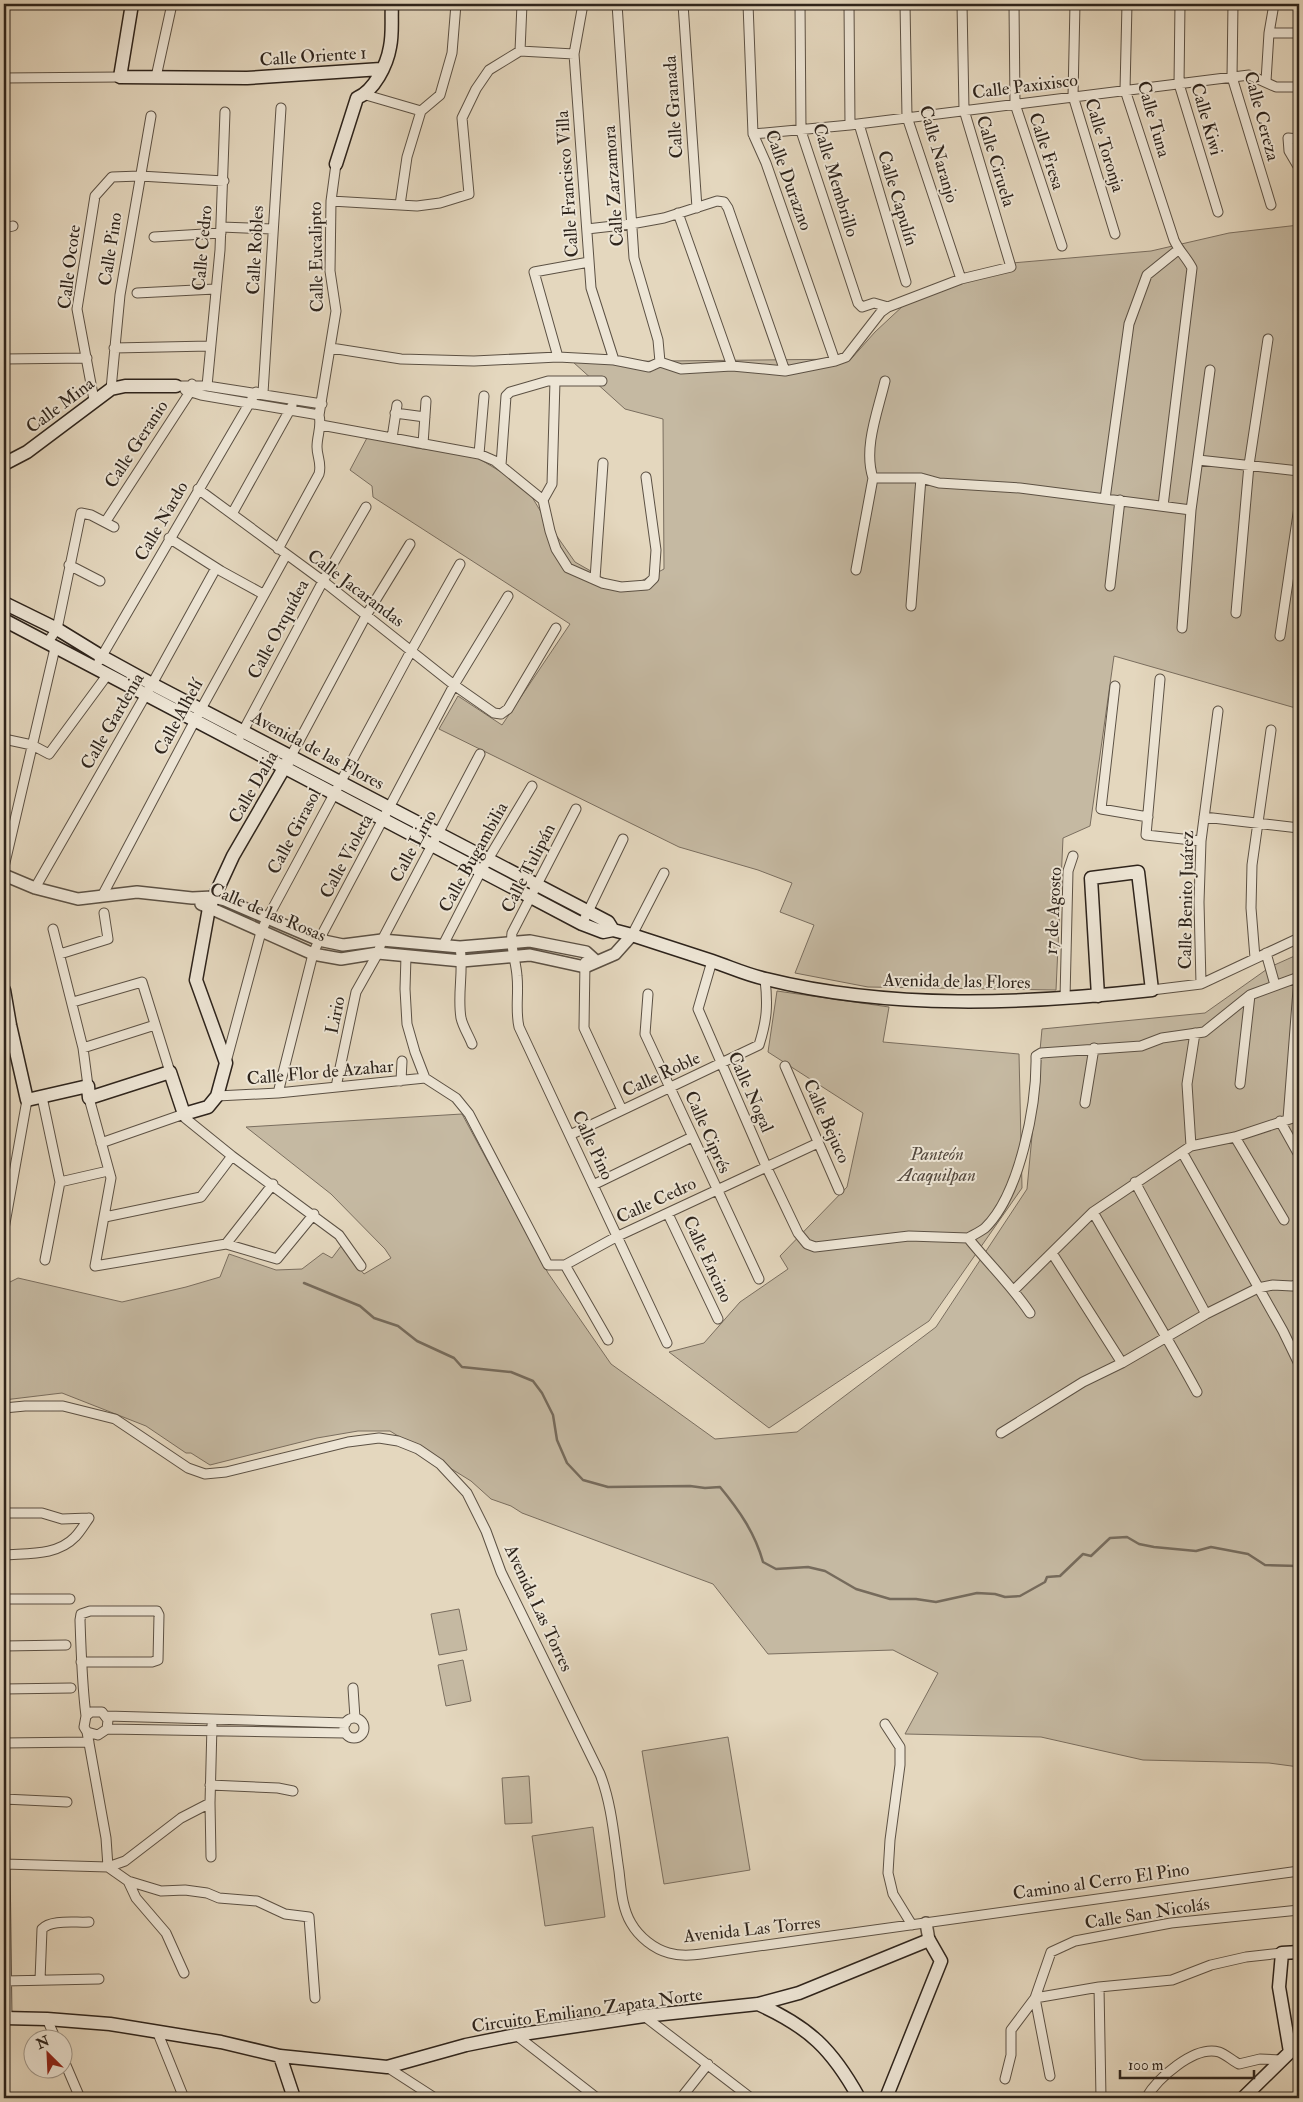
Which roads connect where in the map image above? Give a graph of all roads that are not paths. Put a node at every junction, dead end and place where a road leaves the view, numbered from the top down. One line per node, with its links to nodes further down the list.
1 (132, 4): 25 (main road)
2 (172, 4): 26 (street)
3 (392, 4): 24 (main road, Calle Eucalipto)
4 (456, 4): 38 (street)
5 (522, 4): 22 (street)
6 (583, 4): 23 (street, Calle Francisco Villa)
7 (617, 4): 56 (street, Calle Zarzamora)
8 (682, 4): 53 (street, Calle Granada)
9 (748, 4): 44 (street, Calle Durazno)
10 (800, 4): 43 (street, Calle Membrillo)
11 (850, 4): 42 (street, Calle Capulín)
12 (905, 4): 41 (street, Calle Naranjo)
13 (962, 4): 37 (street, Calle Ciruela)
14 (1014, 4): 35 (street, Calle Fresa)
15 (1075, 4): 34 (street, Calle Toronja)
16 (1127, 4): 32 (street, Calle Tuna)
17 (1180, 4): 30 (street, Calle Kiwi)
18 (1234, 4): 27 (street, Calle Cereza)
19 (1274, 4): 20 (street)
20 (1269, 33): 21 (street); 29 (street)
21 (1299, 33)
22 (520, 52): 23 (street); 51 (street)
23 (574, 54): 58 (street, Calle Francisco Villa)
24 (381, 70): 26 (main road, Calle Oriente 1); 33 (main road, Calle Eucalipto)
25 (120, 77): 26 (main road, Calle Oriente 1); 28 (street)
26 (156, 77)
27 (1232, 77): 29 (street, Calle Paxixisco); 30 (street, Calle Paxixisco); 52 (street, Calle Cereza)
28 (4, 78)
29 (1266, 81): 31 (street, Calle Paxixisco)
30 (1179, 84): 32 (street, Calle Paxixisco); 54 (street, Calle Kiwi)
31 (1299, 87)
32 (1125, 90): 34 (street, Calle Paxixisco); 63 (street, Calle Tuna)
33 (366, 95): 38 (street); 46 (main road, Calle Eucalipto)
34 (1072, 96): 35 (street, Calle Paxixisco); 60 (street, Calle Toronja)
35 (1014, 104): 37 (street, Calle Paxixisco); 62 (street, Calle Fresa)
36 (281, 108): 57 (street, Calle Robles)
37 (964, 110): 41 (street, Calle Paxixisco); 65 (street, Calle Ciruela)
38 (421, 111): 51 (street)
39 (225, 112): 49 (street, Calle Cedro)
40 (151, 116): 48 (street, Calle Pino)
41 (907, 117): 42 (street, Calle Paxixisco); 65 (street, Calle Naranjo)
42 (854, 125): 43 (street, Calle Paxixisco); 66 (street, Calle Capulín)
43 (801, 131): 44 (street, Calle Paxixisco); 69 (street, Calle Membrillo)
44 (753, 134): 78 (street, Calle Durazno)
45 (1299, 139): 47 (street)
46 (336, 164): 50 (street, Calle Eucalipto)
47 (1299, 168)
48 (140, 176): 49 (street); 72 (street, Calle Pino); 75 (street, Calle Ocote)
49 (224, 181): 59 (street, Calle Cedro)
50 (330, 202): 51 (street); 73 (street, Calle Eucalipto)
51 (400, 205)
52 (1271, 205)
53 (697, 208): 55 (street); 82 (street)
54 (1218, 212)
55 (678, 213): 56 (street); 80 (street)
56 (631, 224): 58 (street); 79 (street, Calle Zarzamora)
57 (272, 229): 59 (street); 90 (street, Calle Robles)
58 (587, 229): 64 (street, Calle Francisco Villa)
59 (221, 230): 61 (street); 67 (street, Calle Cedro)
60 (1115, 234)
61 (154, 237)
62 (1062, 246)
63 (1178, 250): 114 (street); 117 (street, Calle Tuna)
64 (589, 262): 74 (street); 77 (street, Calle Francisco Villa)
65 (961, 279): 69 (street)
66 (906, 282)
67 (215, 289): 68 (street); 71 (street, Calle Cedro)
68 (137, 293)
69 (888, 307): 78 (street)
70 (1268, 339): 108 (street)
71 (210, 346): 72 (street); 87 (street, Calle Cedro)
72 (114, 348): 89 (street, Calle Pino)
73 (331, 348): 74 (street); 96 (street, Calle Eucalipto)
74 (558, 357): 77 (street)
75 (87, 358): 76 (street); 92 (street, Calle Ocote)
76 (4, 359)
77 (614, 360): 79 (street)
78 (835, 361): 82 (street)
79 (660, 362): 80 (street)
80 (732, 366): 82 (street)
81 (1210, 370): 104 (street)
82 (785, 371)
83 (555, 381): 84 (street); 107 (street); 115 (street)
84 (602, 381)
85 (885, 381): 111 (street)
86 (176, 386): 88 (street); 89 (main road)
87 (207, 386): 88 (street); 90 (street)
88 (191, 388): 95 (street); 122 (street, Calle Geranio)
89 (110, 389): 92 (main road, Calle Mina)
90 (259, 393): 93 (street); 95 (street, Calle Nardo)
91 (484, 396): 103 (street)
92 (94, 400): 106 (main road, Calle Mina)
93 (296, 400): 96 (street); 97 (street)
94 (426, 402): 99 (street)
95 (250, 403): 97 (street); 113 (street, Calle Nardo)
96 (322, 404): 98 (street, Calle Eucalipto)
97 (290, 410): 98 (street); 121 (street)
98 (319, 415): 100 (street, Calle Eucalipto)
99 (425, 417): 101 (street); 102 (street)
100 (321, 425): 101 (street); 126 (street, Calle Eucalipto)
101 (392, 438): 102 (street)
102 (423, 444): 103 (street)
103 (479, 454): 107 (street)
104 (1198, 460): 108 (street); 120 (street)
105 (603, 463): 132 (street)
106 (4, 464)
107 (501, 465): 115 (street)
108 (1249, 465): 109 (street); 140 (street)
109 (1299, 471)
110 (646, 477): 132 (street)
111 (873, 478): 112 (street); 131 (street)
112 (921, 478): 114 (street); 139 (street)
113 (198, 489): 121 (street, Calle Jacarandas); 124 (street, Calle Nardo)
114 (1105, 499): 116 (street)
115 (543, 500): 132 (street)
116 (1120, 500): 117 (street); 135 (street)
117 (1163, 506): 120 (street)
118 (366, 507): 134 (street, Calle Orquídea)
119 (1299, 507): 146 (street)
120 (1191, 510): 145 (street)
121 (232, 514): 126 (street, Calle Jacarandas)
122 (106, 521): 123 (street); 129 (street)
123 (114, 526)
124 (169, 538): 130 (street); 149 (street, Calle Nardo)
125 (410, 544): 141 (street, Calle Dalia)
126 (278, 549): 127 (street, Calle Jacarandas)
127 (286, 555): 134 (street, Calle Jacarandas); 136 (street, Calle Alhelí)
128 (460, 564): 148 (street, Calle Girasol)
129 (69, 565): 133 (street); 143 (street)
130 (216, 568): 136 (street); 154 (street, Calle Gardenia)
131 (856, 570)
132 (595, 579)
133 (100, 581)
134 (323, 581): 141 (street, Calle Jacarandas); 157 (street, Calle Orquídea)
135 (1110, 586)
136 (263, 594): 156 (street, Calle Alhelí)
137 (508, 596): 152 (street, Calle Violeta)
138 (8, 606): 142 (street); 143 (main road, Avenida de las Flores)
139 (911, 606)
140 (1236, 613)
141 (366, 614): 148 (street, Calle Jacarandas); 163 (street, Calle Dalia)
142 (4, 620): 147 (main road, Avenida de las Flores)
143 (57, 628): 147 (street); 149 (main road, Avenida de las Flores)
144 (556, 628): 152 (street, Calle Jacarandas)
145 (1182, 628)
146 (1280, 636)
147 (51, 645): 149 (main road, Avenida de las Flores); 161 (street)
148 (411, 651): 152 (street, Calle Jacarandas); 164 (street, Calle Girasol)
149 (98, 662): 150 (main road, Avenida de las Flores); 154 (main road, Avenida de las Flores)
150 (108, 674): 154 (main road, Avenida de las Flores); 161 (street)
151 (1160, 679): 169 (street)
152 (454, 685): 167 (street, Calle Violeta)
153 (1114, 686): 169 (street)
154 (149, 689): 156 (main road, Avenida de las Flores); 183 (street, Calle Gardenia)
155 (1218, 711): 170 (street, Calle Benito Juárez)
156 (198, 715): 157 (main road, Avenida de las Flores); 160 (main road, Avenida de las Flores); 185 (street, Calle Alhelí)
157 (243, 730): 160 (street, Calle Orquídea); 163 (main road, Avenida de las Flores)
158 (1271, 730): 172 (street)
159 (4, 739): 161 (street)
160 (237, 742): 163 (main road, Avenida de las Flores)
161 (32, 745): 180 (street)
162 (480, 754): 174 (street, Calle Lirio)
163 (287, 761): 164 (main road, Avenida de las Flores); 166 (main road, Avenida de las Flores); 186 (main road, Calle Dalia)
164 (341, 782): 166 (street, Calle Girasol); 167 (main road, Avenida de las Flores)
165 (532, 786): 179 (street, Calle Bugambilia)
166 (334, 794): 171 (main road, Avenida de las Flores); 189 (street, Calle Girasol)
167 (390, 807): 171 (street, Calle Violeta); 174 (main road, Avenida de las Flores)
168 (576, 809): 184 (street, Calle Tulipán)
169 (1148, 817): 176 (street)
170 (1204, 817): 172 (street); 176 (street, Calle Benito Juárez)
171 (383, 820): 177 (main road, Avenida de las Flores); 196 (street, Calle Violeta)
172 (1258, 824): 173 (street); 208 (street)
173 (1299, 828)
174 (438, 834): 177 (street, Calle Lirio); 179 (main road, Avenida de las Flores)
175 (623, 839): 187 (street)
176 (1201, 841): 214 (street, Calle Benito Juárez)
177 (431, 846): 179 (main road, Avenida de las Flores); 197 (street, Calle Lirio)
178 (1073, 856): 221 (street, 17 de Agosto)
179 (484, 866): 184 (main road, Avenida de las Flores); 199 (street, Calle Bugambilia)
180 (4, 867)
181 (664, 874): 194 (street)
182 (4, 875): 183 (street, Calle de las Rosas)
183 (35, 888): 185 (street, Calle de las Rosas)
184 (534, 892): 187 (main road, Avenida de las Flores); 190 (main road, Avenida de las Flores); 198 (street, Calle Tulipán)
185 (102, 896): 186 (street, Calle de las Rosas)
186 (211, 902): 189 (street, Calle de las Rosas); 193 (street, Calle de las Rosas); 229 (main road, Calle Dalia)
187 (588, 912): 190 (street); 192 (main road, Avenida de las Flores)
188 (104, 913): 204 (street)
189 (267, 919): 193 (street, Calle Girasol); 196 (street, Calle de las Rosas)
190 (582, 924): 192 (main road, Avenida de las Flores)
191 (53, 929): 204 (street)
192 (614, 930): 194 (main road, Avenida de las Flores)
193 (261, 932): 205 (street, Calle de las Rosas); 229 (street, Calle Girasol)
194 (632, 936): 210 (street); 211 (main road, Avenida de las Flores)
195 (1299, 938): 203 (street, Avenida de las Flores)
196 (319, 940): 197 (street, Calle de las Rosas); 205 (street, Calle Violeta)
197 (382, 940): 199 (street, Calle de las Rosas); 202 (street, Calle Lirio)
198 (511, 942): 200 (street, Calle de las Rosas); 201 (street, Calle de las Rosas); 206 (street, Calle Pino)
199 (443, 945): 200 (street, Calle de las Rosas)
200 (460, 947): 209 (street)
201 (586, 952): 210 (street); 212 (street)
202 (378, 953): 205 (street, Calle de las Rosas); 207 (street, Calle de las Rosas); 236 (street, Lirio)
203 (1266, 953): 208 (street, Avenida de las Flores); 215 (street)
204 (60, 954): 222 (street)
205 (313, 954): 239 (street, Calle Violeta)
206 (514, 955): 209 (street, Calle de las Rosas); 212 (street, Calle de las Rosas); 248 (street, Calle Pino)
207 (406, 956): 209 (street, Calle de las Rosas); 233 (street)
208 (1255, 958): 214 (street, Avenida de las Flores)
209 (462, 961): 225 (street)
210 (596, 961): 212 (street)
211 (712, 961): 213 (main road, Avenida de las Flores); 230 (street, Calle Nogal)
212 (585, 967): 244 (street)
213 (764, 979): 221 (main road, Avenida de las Flores); 230 (street, Calle Roble)
214 (1201, 984): 217 (street, Avenida de las Flores)
215 (1275, 985): 219 (street); 247 (street)
216 (4, 990): 242 (main road)
217 (1152, 990): 220 (main road, Avenida de las Flores); 220 (main road)
218 (648, 994): 237 (street, Calle Ciprés)
219 (1250, 995): 224 (street); 235 (street)
220 (1098, 996): 221 (main road, Avenida de las Flores)
221 (1065, 998)
222 (73, 1002): 223 (street); 226 (street)
223 (155, 1025): 226 (street); 232 (street)
224 (1195, 1033): 227 (street); 253 (street)
225 (472, 1044)
226 (83, 1048): 238 (street)
227 (1094, 1048): 243 (street); 272 (street)
228 (402, 1061): 234 (street)
229 (226, 1063): 240 (main road, Calle Girasol)
230 (721, 1064): 237 (street, Calle Roble); 257 (street, Calle Nogal)
231 (785, 1066): 252 (street, Calle Bejuco)
232 (170, 1072): 238 (main road); 245 (main road)
233 (425, 1078): 234 (street, Calle Flor de Azahar); 276 (street)
234 (401, 1081): 236 (street, Calle Flor de Azahar)
235 (1240, 1084)
236 (336, 1088): 239 (street, Calle Flor de Azahar)
237 (670, 1088): 244 (street, Calle Roble); 249 (street, Calle Ciprés)
238 (88, 1092): 241 (main road); 251 (street)
239 (278, 1093): 240 (street, Calle Flor de Azahar)
240 (217, 1096): 245 (main road)
241 (42, 1097): 242 (main road); 259 (street)
242 (28, 1100): 270 (street)
243 (1085, 1103)
244 (622, 1110): 248 (street, Calle Roble)
245 (184, 1114): 251 (street); 256 (street)
246 (1299, 1116): 247 (street)
247 (1284, 1120): 250 (street); 255 (street)
248 (570, 1135): 262 (street, Calle Pino)
249 (692, 1137): 262 (street); 263 (street, Calle Ciprés)
250 (1235, 1137): 253 (street); 269 (street)
251 (101, 1143): 258 (street)
252 (818, 1143): 257 (street, Calle Cedro); 264 (street, Calle Bejuco)
253 (1191, 1146): 254 (street)
254 (1182, 1152): 260 (street); 280 (street)
255 (1299, 1155)
256 (232, 1156): 261 (street); 268 (street)
257 (766, 1166): 263 (street, Calle Cedro); 272 (street, Calle Nogal)
258 (108, 1171): 259 (street); 268 (street)
259 (60, 1182): 275 (street)
260 (1135, 1182): 265 (street); 283 (street)
261 (273, 1184): 266 (street); 273 (street)
262 (593, 1185): 271 (street, Calle Pino)
263 (716, 1190): 267 (street, Calle Cedro); 278 (street, Calle Ciprés)
264 (839, 1190)
265 (1093, 1212): 274 (street); 285 (street)
266 (314, 1214): 273 (street); 277 (street)
267 (668, 1214): 271 (street, Calle Cedro); 284 (street, Calle Encino)
268 (105, 1217): 273 (street)
269 (1284, 1220)
270 (4, 1229)
271 (616, 1236): 276 (street, Calle Cedro); 287 (street, Calle Pino)
272 (968, 1238): 281 (street)
273 (226, 1244)
274 (1052, 1253): 281 (street); 288 (street)
275 (45, 1260)
276 (565, 1265): 286 (street)
277 (361, 1266)
278 (759, 1279)
279 (1299, 1284): 280 (street)
280 (1258, 1288): 283 (street); 289 (street)
281 (1014, 1290): 282 (street)
282 (1030, 1313)
283 (1206, 1314): 285 (street)
284 (718, 1319)
285 (1168, 1337): 288 (street); 290 (street)
286 (608, 1340)
287 (667, 1343)
288 (1122, 1363): 292 (street)
289 (1299, 1364)
290 (1197, 1392)
291 (4, 1408): 330 (street, Avenida Las Torres)
292 (1001, 1433)
293 (4, 1513): 294 (street)
294 (4, 1556)
295 (4, 1599): 296 (street)
296 (70, 1599)
297 (66, 1645): 298 (street)
298 (4, 1646)
299 (82, 1662): 299 (street); 303 (street)
300 (71, 1688): 302 (street)
301 (353, 1688): 305 (street)
302 (4, 1689)
303 (86, 1716): 304 (street); 311 (street)
304 (107, 1716): 306 (street); 309 (street)
305 (355, 1718): 307 (street); 312 (street)
306 (213, 1720): 307 (street); 310 (street)
307 (346, 1723): 312 (street)
308 (885, 1724): 330 (street)
309 (107, 1729): 310 (street); 311 (street)
310 (212, 1730): 312 (street); 316 (street)
311 (87, 1732): 313 (street)
312 (345, 1734)
313 (89, 1742): 314 (street); 323 (street)
314 (4, 1743)
315 (4, 1778): 318 (street)
316 (210, 1785): 317 (street); 320 (street)
317 (293, 1791)
318 (4, 1799): 319 (street); 322 (street)
319 (67, 1802)
320 (210, 1803): 321 (street); 323 (street)
321 (211, 1857)
322 (4, 1864): 323 (street); 327 (street)
323 (108, 1867): 325 (street)
324 (1299, 1871): 329 (street, Camino al Cerro El Pino)
325 (128, 1881): 334 (street); 339 (street)
326 (1299, 1910): 340 (street, Calle San Nicolás)
327 (5, 1921): 337 (street)
328 (89, 1922): 336 (street)
329 (926, 1924): 330 (street, Avenida Las Torres); 331 (street)
330 (912, 1925)
331 (929, 1940): 341 (main road, Circuito Emiliano Zapata Norte); 363 (main road)
332 (1299, 1952): 333 (main road)
333 (1282, 1953): 338 (street); 348 (main road)
334 (184, 1973)
335 (99, 1979): 336 (street)
336 (40, 1980): 337 (street)
337 (5, 1981): 343 (street)
338 (1099, 1987): 340 (street); 364 (street)
339 (315, 1998)
340 (1035, 1998): 352 (street); 354 (street)
341 (758, 2004): 342 (main road, Circuito Emiliano Zapata Norte); 362 (main road)
342 (644, 2016): 347 (main road, Circuito Emiliano Zapata Norte); 350 (street)
343 (5, 2018): 344 (main road, Circuito Emiliano Zapata Norte)
344 (47, 2019): 345 (street); 346 (main road, Circuito Emiliano Zapata Norte)
345 (52, 2030)
346 (157, 2031): 349 (main road, Circuito Emiliano Zapata Norte); 356 (street)
347 (516, 2035): 351 (main road, Circuito Emiliano Zapata Norte); 359 (street)
348 (1290, 2054): 365 (street); 366 (main road)
349 (280, 2056): 351 (main road, Circuito Emiliano Zapata Norte); 357 (main road)
350 (708, 2064): 360 (street); 361 (street)
351 (387, 2067): 358 (street)
352 (1050, 2076)
353 (72, 2079): 355 (street)
354 (1005, 2079)
355 (80, 2098)
356 (184, 2098)
357 (294, 2098)
358 (435, 2098)
359 (597, 2098)
360 (681, 2098)
361 (752, 2098)
362 (859, 2098)
363 (886, 2098)
364 (1101, 2098)
365 (1146, 2098)
366 (1243, 2098)

